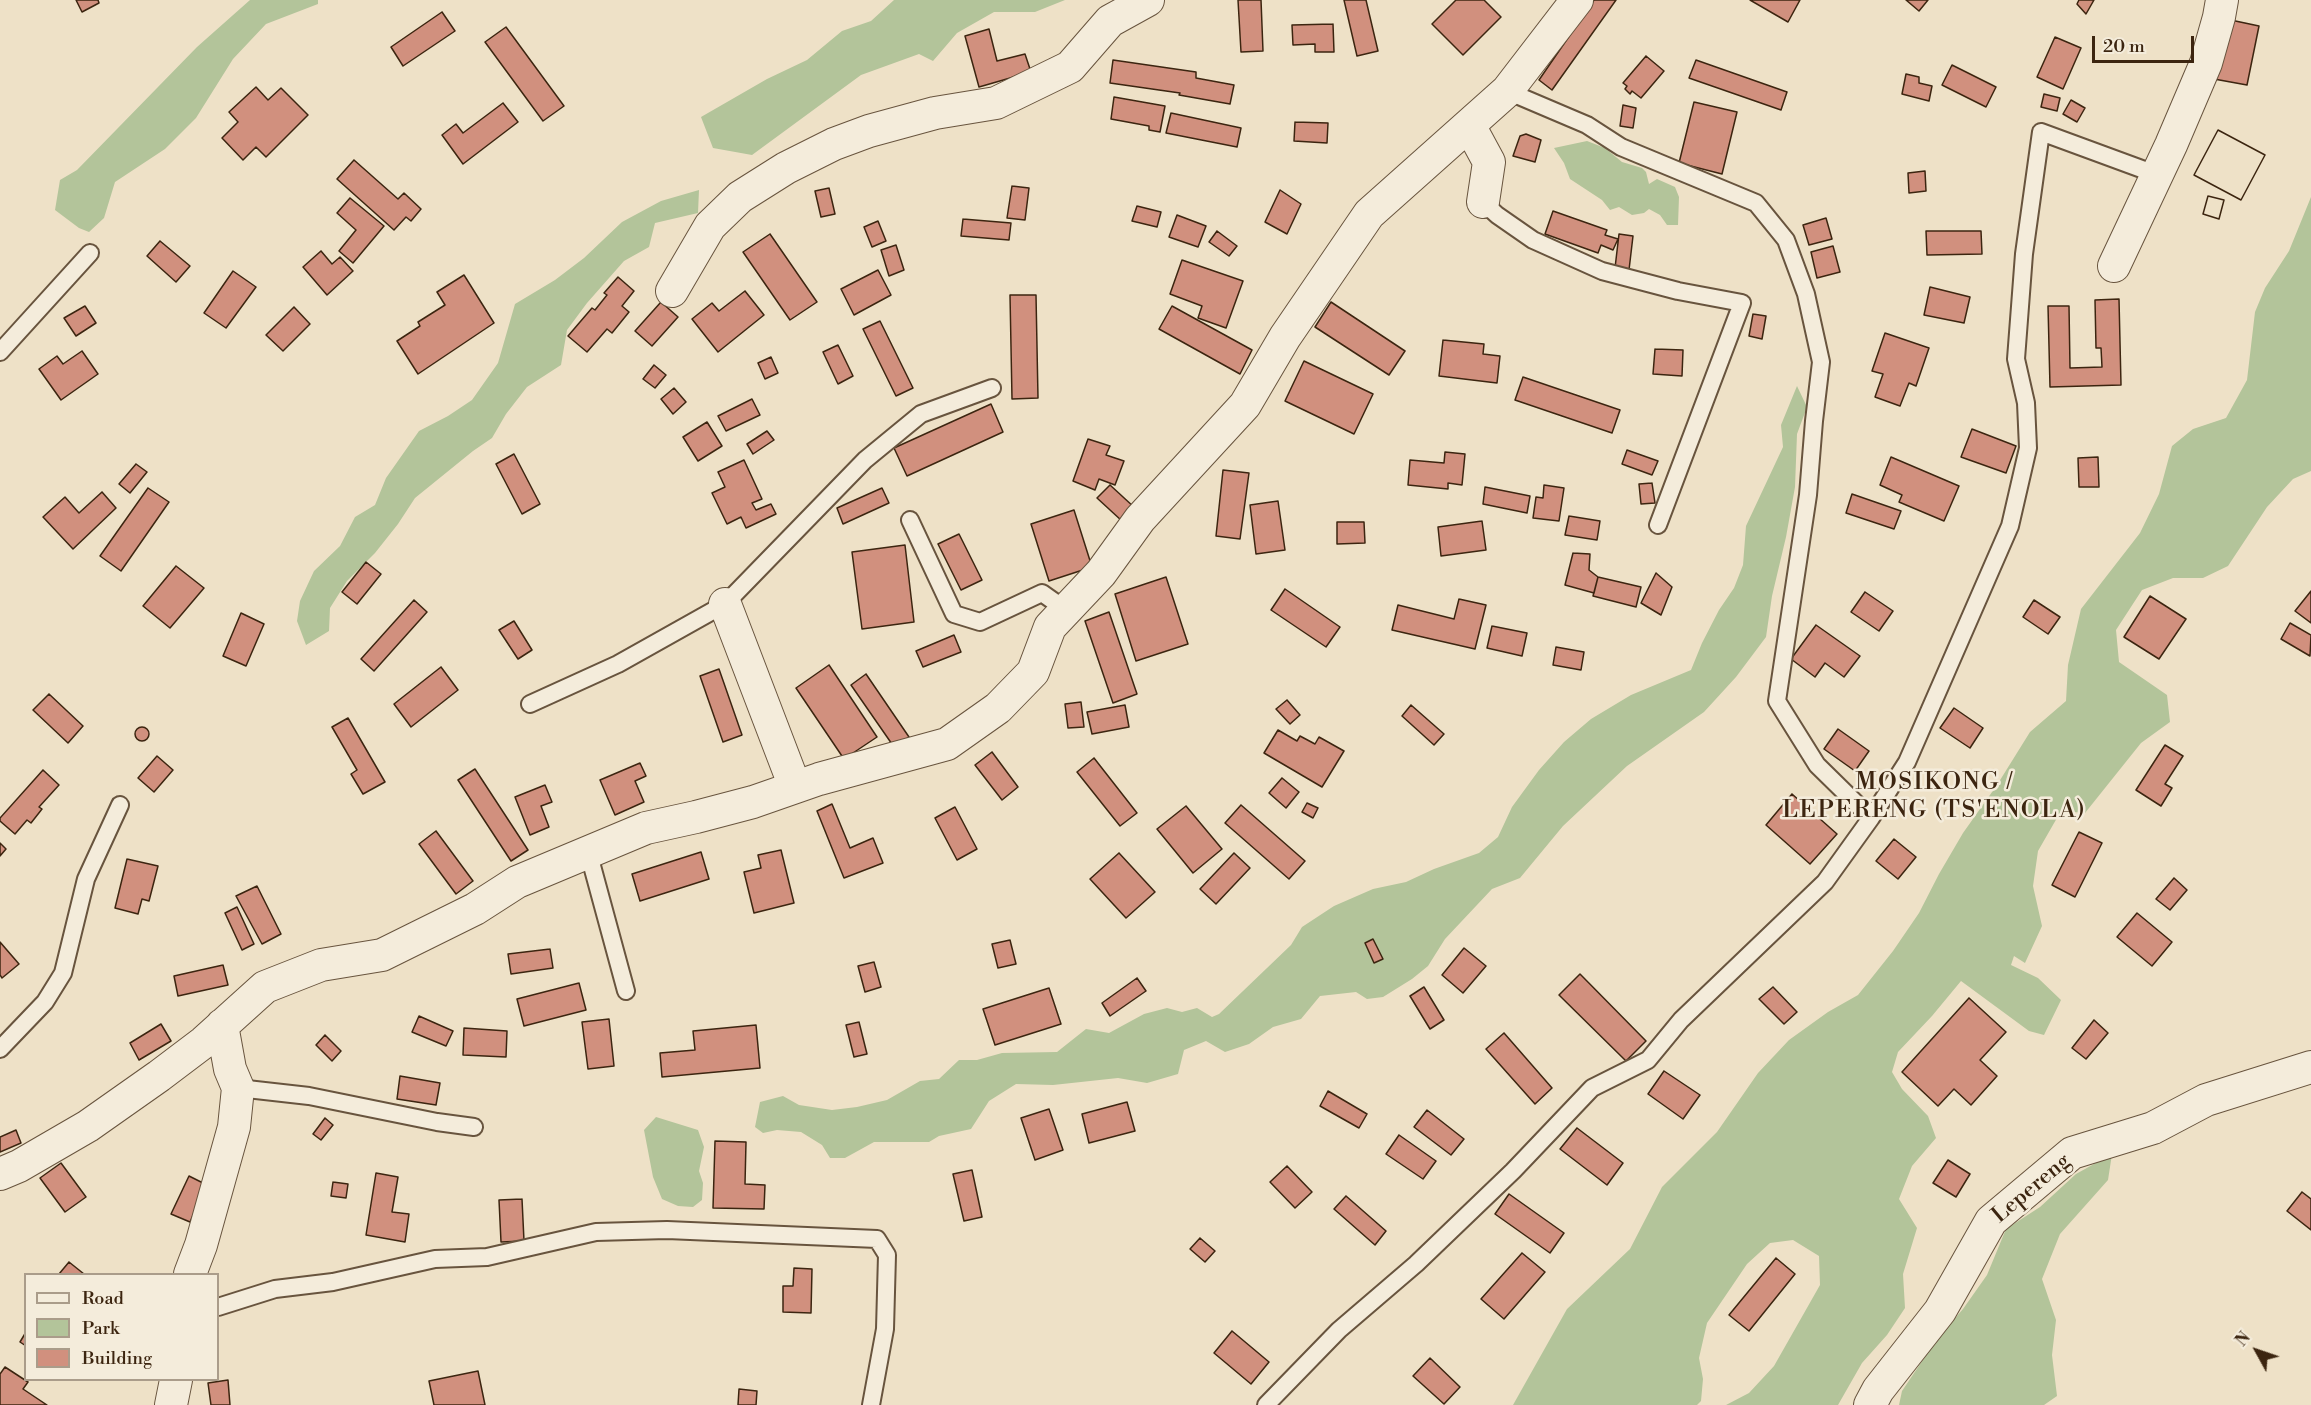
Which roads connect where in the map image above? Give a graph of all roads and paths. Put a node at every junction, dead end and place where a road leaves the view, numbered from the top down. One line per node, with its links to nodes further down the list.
1 (1148, 0): 10 (street)
2 (1577, 0): 4 (street)
3 (2222, 0): 6 (street)
4 (1507, 91): 5 (street); 20 (lane)
5 (1469, 124): 7 (street); 16 (street)
6 (2158, 175): 9 (street); 20 (lane)
7 (1484, 202): 14 (lane)
8 (90, 254): 11 (lane)
9 (2114, 266)
10 (672, 291)
11 (0, 352)
12 (992, 388): 15 (lane)
13 (910, 520): 16 (lane)
14 (1658, 525)
15 (725, 604): 17 (lane); 18 (street)
16 (1066, 610): 18 (street)
17 (530, 704)
18 (795, 787): 21 (street)
19 (120, 805): 24 (lane)
20 (1871, 818): 34 (lane)
21 (588, 851): 22 (lane); 23 (street)
22 (626, 991)
23 (222, 1025): 26 (street); 28 (street)
24 (0, 1049)
25 (2311, 1067): 35 (street, Lepereng)
26 (238, 1088): 27 (lane); 29 (street)
27 (474, 1127)
28 (0, 1174)
29 (191, 1273)
30 (219, 1307): 33 (lane)
31 (176, 1381): 32 (street)
32 (171, 1405)
33 (871, 1405)
34 (1266, 1405)
35 (1870, 1405)

